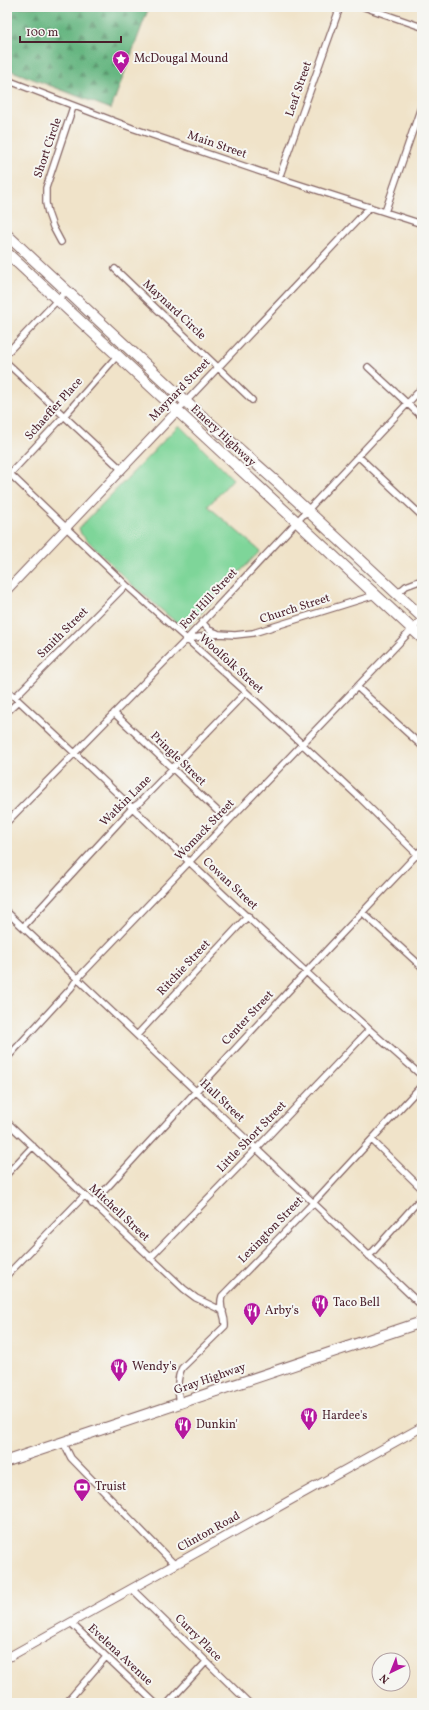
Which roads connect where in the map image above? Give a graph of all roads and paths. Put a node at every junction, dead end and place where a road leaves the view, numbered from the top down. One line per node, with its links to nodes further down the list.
1 (340, 7): 7 (street, Leaf Street)
2 (364, 7): 3 (street)
3 (422, 27)
4 (7, 80): 6 (street, Main Street)
5 (422, 104): 9 (street)
6 (73, 107): 7 (street, Main Street); 12 (street, Short Circle)
7 (279, 178): 8 (street, Main Street)
8 (370, 207): 9 (street, Main Street); 20 (street, Maynard Street)
9 (385, 212): 10 (street, Main Street)
10 (422, 224)
11 (7, 235): 15 (highway, Emery Highway)
12 (61, 242)
13 (7, 253): 16 (highway, Emery Highway)
14 (115, 269): 20 (street, Maynard Circle)
15 (66, 290): 16 (street); 24 (highway, Emery Highway)
16 (57, 300): 17 (street); 18 (highway, Emery Highway)
17 (7, 353)
18 (116, 356): 26 (highway, Emery Highway); 27 (street, Schaeffer Place)
19 (7, 363): 27 (street)
20 (218, 367): 23 (street, Maynard Circle); 24 (street, Maynard Street)
21 (368, 367): 25 (street)
22 (422, 388): 25 (street, Fort Hill Street)
23 (252, 400)
24 (185, 401): 26 (street, Maynard Street); 32 (highway, Emery Highway)
25 (408, 403): 28 (street); 29 (street, Fort Hill Street)
26 (177, 411): 30 (street, Maynard Street); 34 (highway, Emery Highway)
27 (64, 416): 30 (street); 31 (street, Schaeffer Place)
28 (422, 417)
29 (358, 456): 32 (street, Fort Hill Street); 33 (street)
30 (122, 470): 35 (street, Maynard Street)
31 (8, 474): 35 (street, Woolfolk Street)
32 (306, 510): 34 (street, Fort Hill Street); 39 (highway, Emery Highway)
33 (422, 516)
34 (296, 521): 40 (highway, Emery Highway); 42 (street, Fort Hill Street)
35 (66, 527): 37 (street, Woolfolk Street); 38 (street, Maynard Street)
36 (422, 580): 39 (street)
37 (126, 585): 46 (street, Woolfolk Street); 50 (street, Smith Street)
38 (7, 590)
39 (397, 594): 41 (highway, Emery Highway)
40 (375, 595): 43 (highway, Emery Highway); 44 (street, Church Street)
41 (422, 618): 43 (street, Womack Street)
42 (202, 622): 44 (street); 46 (street, Fort Hill Street)
43 (412, 629): 45 (highway, Emery Highway); 47 (street, Womack Street)
44 (219, 634): 46 (street, Church Street)
45 (422, 638)
46 (187, 639): 49 (street, Woolfolk Street); 52 (street, Fort Hill Street)
47 (357, 687): 53 (street, Womack Street); 54 (street)
48 (7, 690): 50 (street, Cowan Street)
49 (246, 692): 53 (street, Woolfolk Street); 56 (street, Watkin Lane)
50 (17, 699): 51 (street, Smith Street); 55 (street, Cowan Street)
51 (7, 712)
52 (114, 713): 55 (street, Fort Hill Street); 56 (street, Pringle Street)
53 (303, 744): 58 (street, Womack Street); 61 (street, Woolfolk Street)
54 (422, 746)
55 (74, 753): 57 (street, Cowan Street); 59 (street, Fort Hill Street)
56 (173, 769): 57 (street, Watkin Lane); 58 (street, Pringle Street)
57 (133, 807): 63 (street, Cowan Street); 67 (street, Watkin Lane)
58 (228, 821): 63 (street, Womack Street)
59 (7, 822)
60 (422, 849): 61 (street, Center Street)
61 (417, 854): 62 (street, Woolfolk Street); 65 (street, Center Street)
62 (422, 859)
63 (190, 861): 66 (street, Cowan Street); 70 (street, Womack Street)
64 (7, 912): 67 (street, Hall Street)
65 (362, 912): 68 (street); 69 (street, Center Street)
66 (248, 916): 69 (street, Cowan Street); 72 (street, Ritchie Street)
67 (23, 927): 70 (street, Hall Street)
68 (422, 967)
69 (306, 972): 71 (street, Cowan Street); 76 (street, Center Street)
70 (77, 979): 72 (street, Hall Street); 73 (street, Womack Street)
71 (369, 1030): 74 (street, Cowan Street); 80 (street, Little Short Street)
72 (137, 1036): 76 (street, Hall Street)
73 (7, 1058)
74 (422, 1076)
75 (422, 1085): 78 (street, Lexington Street)
76 (196, 1092): 80 (street, Hall Street); 86 (street, Center Street)
77 (7, 1122): 79 (street, Mitchell Street)
78 (372, 1140): 82 (street); 85 (street, Lexington Street)
79 (33, 1146): 81 (street); 83 (street, Mitchell Street)
80 (256, 1149): 85 (street, Hall Street); 88 (street, Little Short Street)
81 (7, 1174)
82 (422, 1189)
83 (84, 1196): 86 (street, Mitchell Street); 89 (street)
84 (422, 1197): 87 (street)
85 (313, 1203): 87 (street, Hall Street); 91 (street, Lexington Street)
86 (92, 1204): 88 (street, Mitchell Street)
87 (369, 1256): 90 (street, Hall Street)
88 (150, 1258): 91 (street, Mitchell Street)
89 (7, 1275)
90 (422, 1306)
91 (223, 1311): 93 (street, Lexington Street)
92 (422, 1322): 93 (highway, Gray Highway)
93 (180, 1404): 95 (highway, Gray Highway)
94 (422, 1427): 97 (street, Clinton Road)
95 (64, 1442): 96 (highway, Gray Highway); 97 (street)
96 (7, 1461)
97 (175, 1565): 98 (street, Clinton Road)
98 (132, 1589): 99 (street, Clinton Road); 102 (street, Curry Place)
99 (71, 1623): 100 (street, Evelena Avenue); 101 (street, Clinton Road)
100 (106, 1657): 103 (street); 104 (street, Evelena Avenue)
101 (7, 1658)
102 (206, 1662): 105 (street); 106 (street, Curry Place)
103 (66, 1703)
104 (155, 1703)
105 (168, 1703)
106 (249, 1703)

